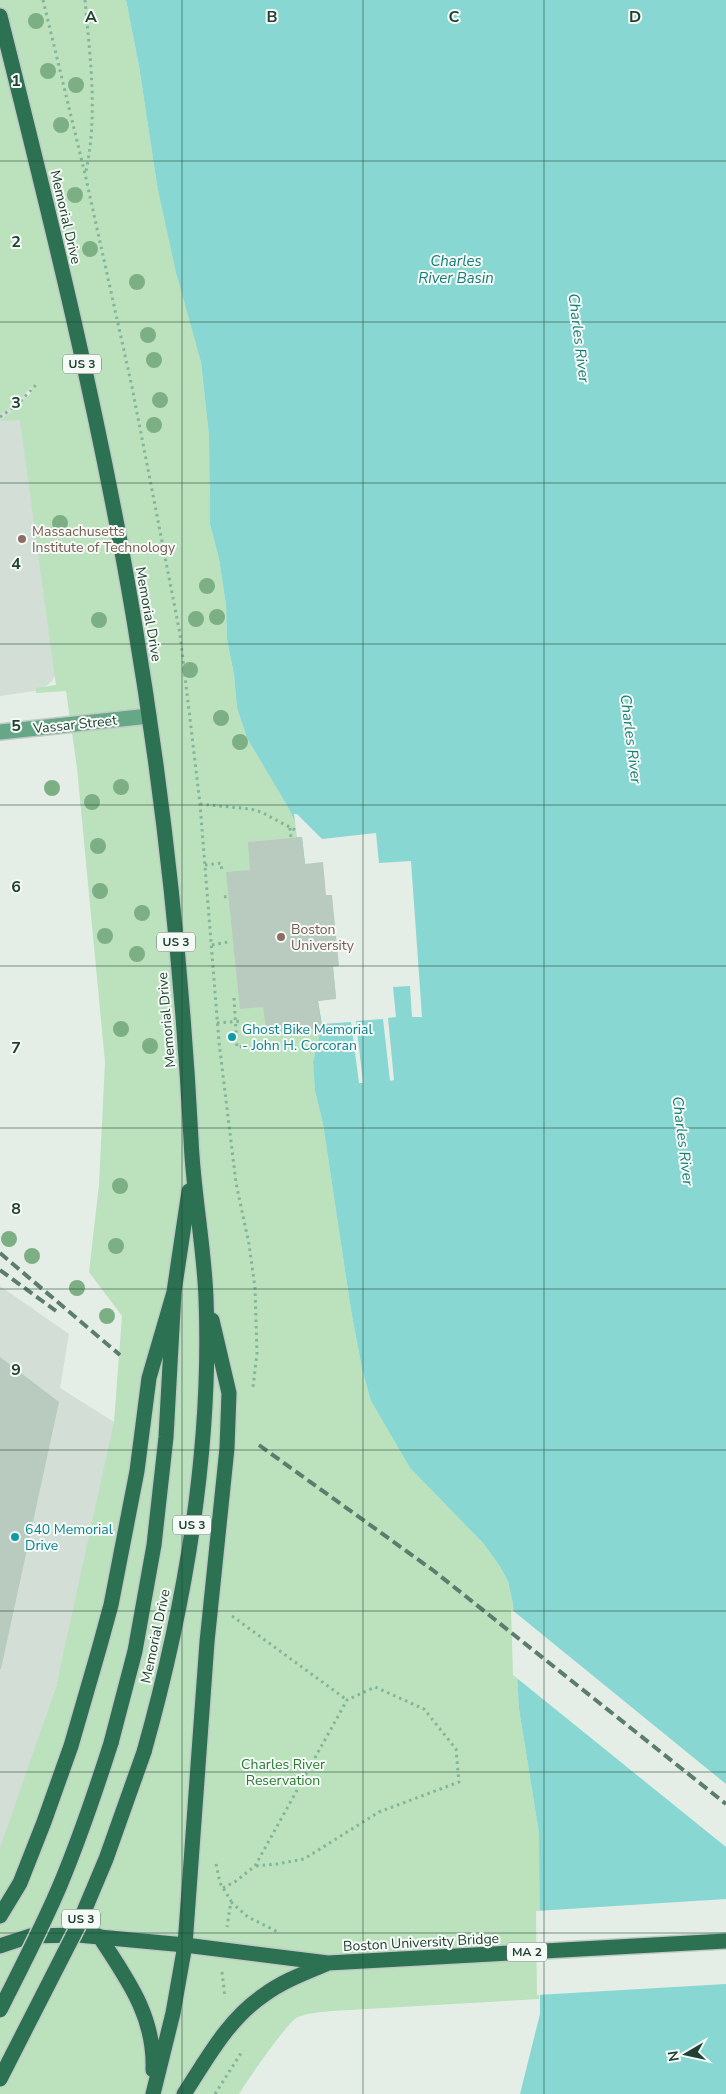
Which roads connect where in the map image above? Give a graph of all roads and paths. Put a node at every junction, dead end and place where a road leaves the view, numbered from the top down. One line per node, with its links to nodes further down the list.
1 (84, 0): 3 (path)
2 (0, 16): 6 (highway, Memorial Drive / US 3)
3 (86, 174)
4 (36, 385): 5 (path)
5 (0, 417)
6 (149, 716): 7 (main road, Vassar Street); 21 (highway, Memorial Drive / US 3)
7 (0, 732)
8 (200, 804): 9 (path)
9 (290, 828): 10 (path); 11 (path)
10 (297, 831)
11 (291, 838)
12 (205, 865): 13 (path)
13 (222, 872)
14 (228, 942): 15 (path)
15 (212, 945)
16 (234, 998): 18 (path)
17 (241, 1021): 18 (path)
18 (236, 1022): 19 (path); 20 (path)
19 (217, 1023)
20 (249, 1046)
21 (192, 1170): 22 (highway, Memorial Drive / US 3); 23 (highway, Memorial Drive / US 3)
22 (174, 1292): 29 (highway); 38 (highway, Memorial Drive / US 3, bridge)
23 (206, 1294): 33 (highway); 40 (highway, Memorial Drive / US 3, bridge)
24 (230, 1614): 25 (path)
25 (347, 1700): 26 (path); 26 (path)
26 (255, 1866): 27 (path)
27 (223, 1888)
28 (231, 1902): 30 (path)
29 (0, 1916)
30 (266, 1925)
31 (99, 1936): 33 (highway, Boston University Bridge / MA 2); 34 (highway, MA 2); 41 (highway)
32 (726, 1941): 35 (highway, Boston University Bridge / MA 2)
33 (185, 1945): 35 (highway, Boston University Bridge / MA 2); 41 (highway)
34 (0, 1946)
35 (328, 1963): 42 (highway, Boston University Bridge / MA 2)
36 (221, 1968): 37 (path)
37 (226, 2007)
38 (0, 2010)
39 (248, 2043): 43 (path)
40 (0, 2079)
41 (152, 2094)
42 (184, 2094)
43 (215, 2094)

